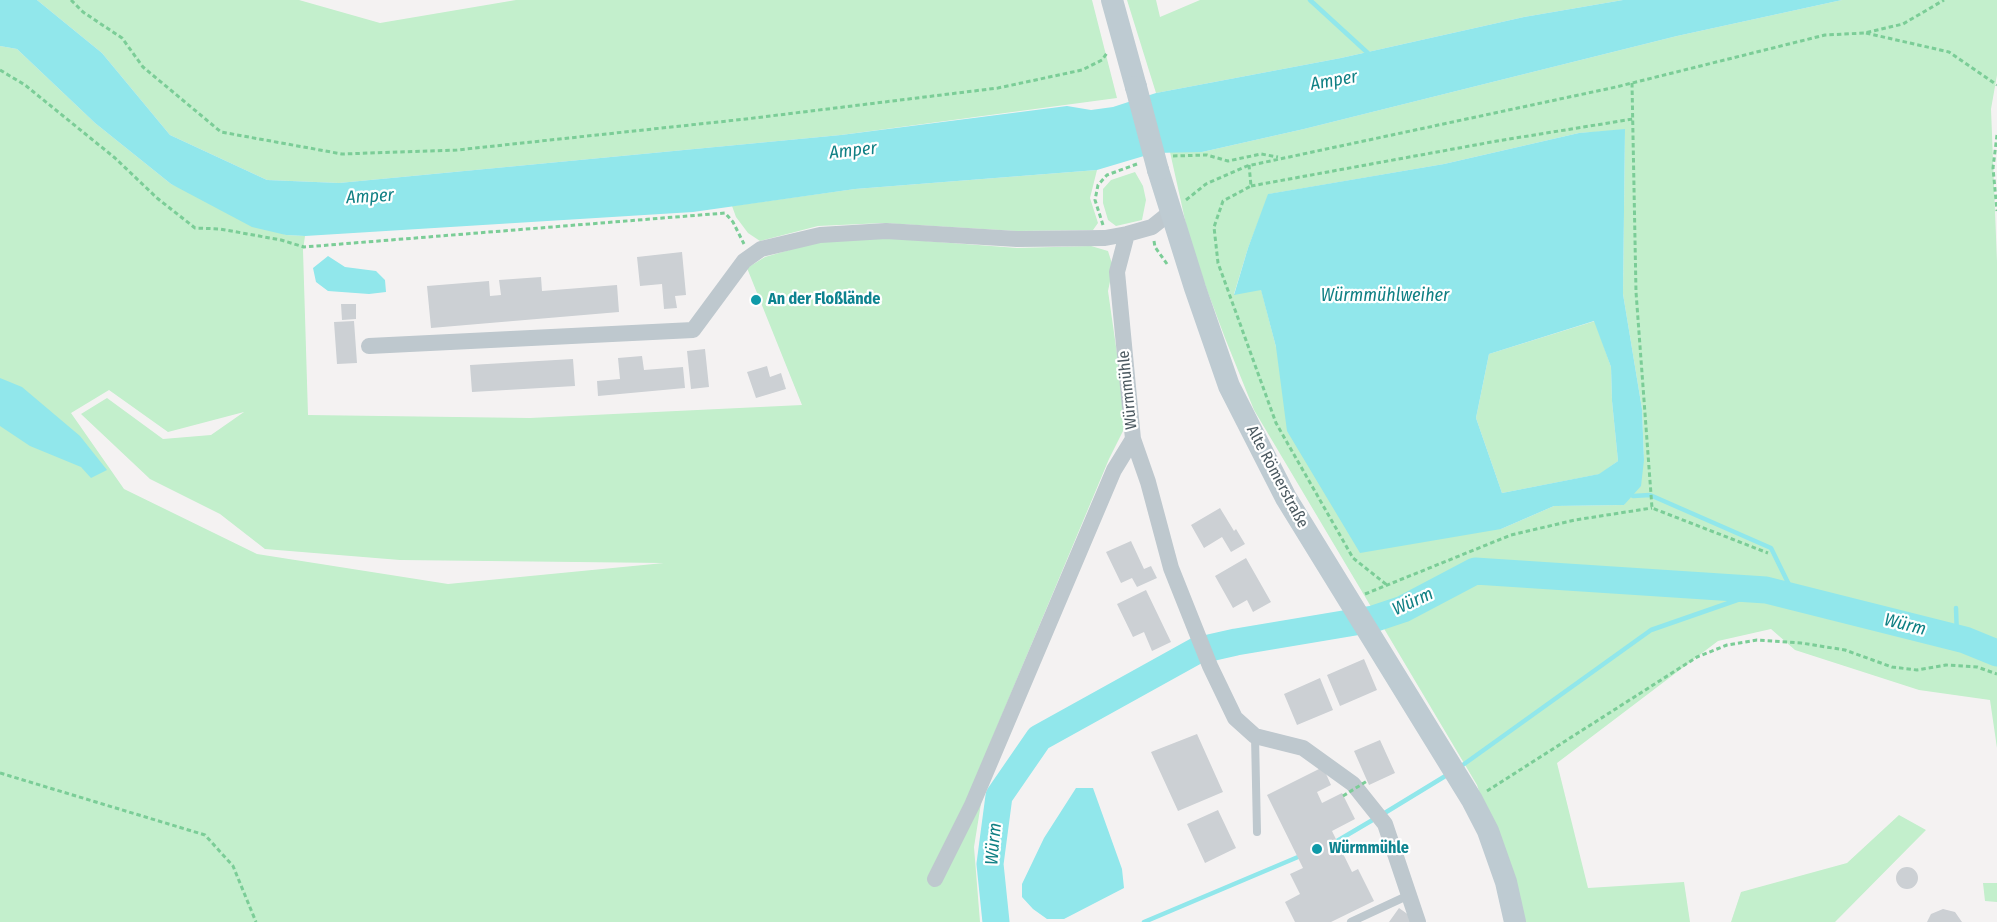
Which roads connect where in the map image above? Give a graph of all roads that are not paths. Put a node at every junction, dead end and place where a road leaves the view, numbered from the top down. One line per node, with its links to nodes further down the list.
1 (1112, 0): 2 (main road, Alte Römerstraße, bridge)
2 (1172, 211): 3 (street); 12 (main road, Alte Römerstraße)
3 (1127, 234): 4 (street); 5 (street, Würmmühle)
4 (369, 346)
5 (1132, 439): 6 (street, Würmmühle); 8 (street)
6 (1255, 736): 7 (lane); 9 (street)
7 (1257, 832)
8 (935, 879)
9 (1409, 895): 10 (lane); 11 (street)
10 (1351, 922)
11 (1418, 922)
12 (1515, 922)

